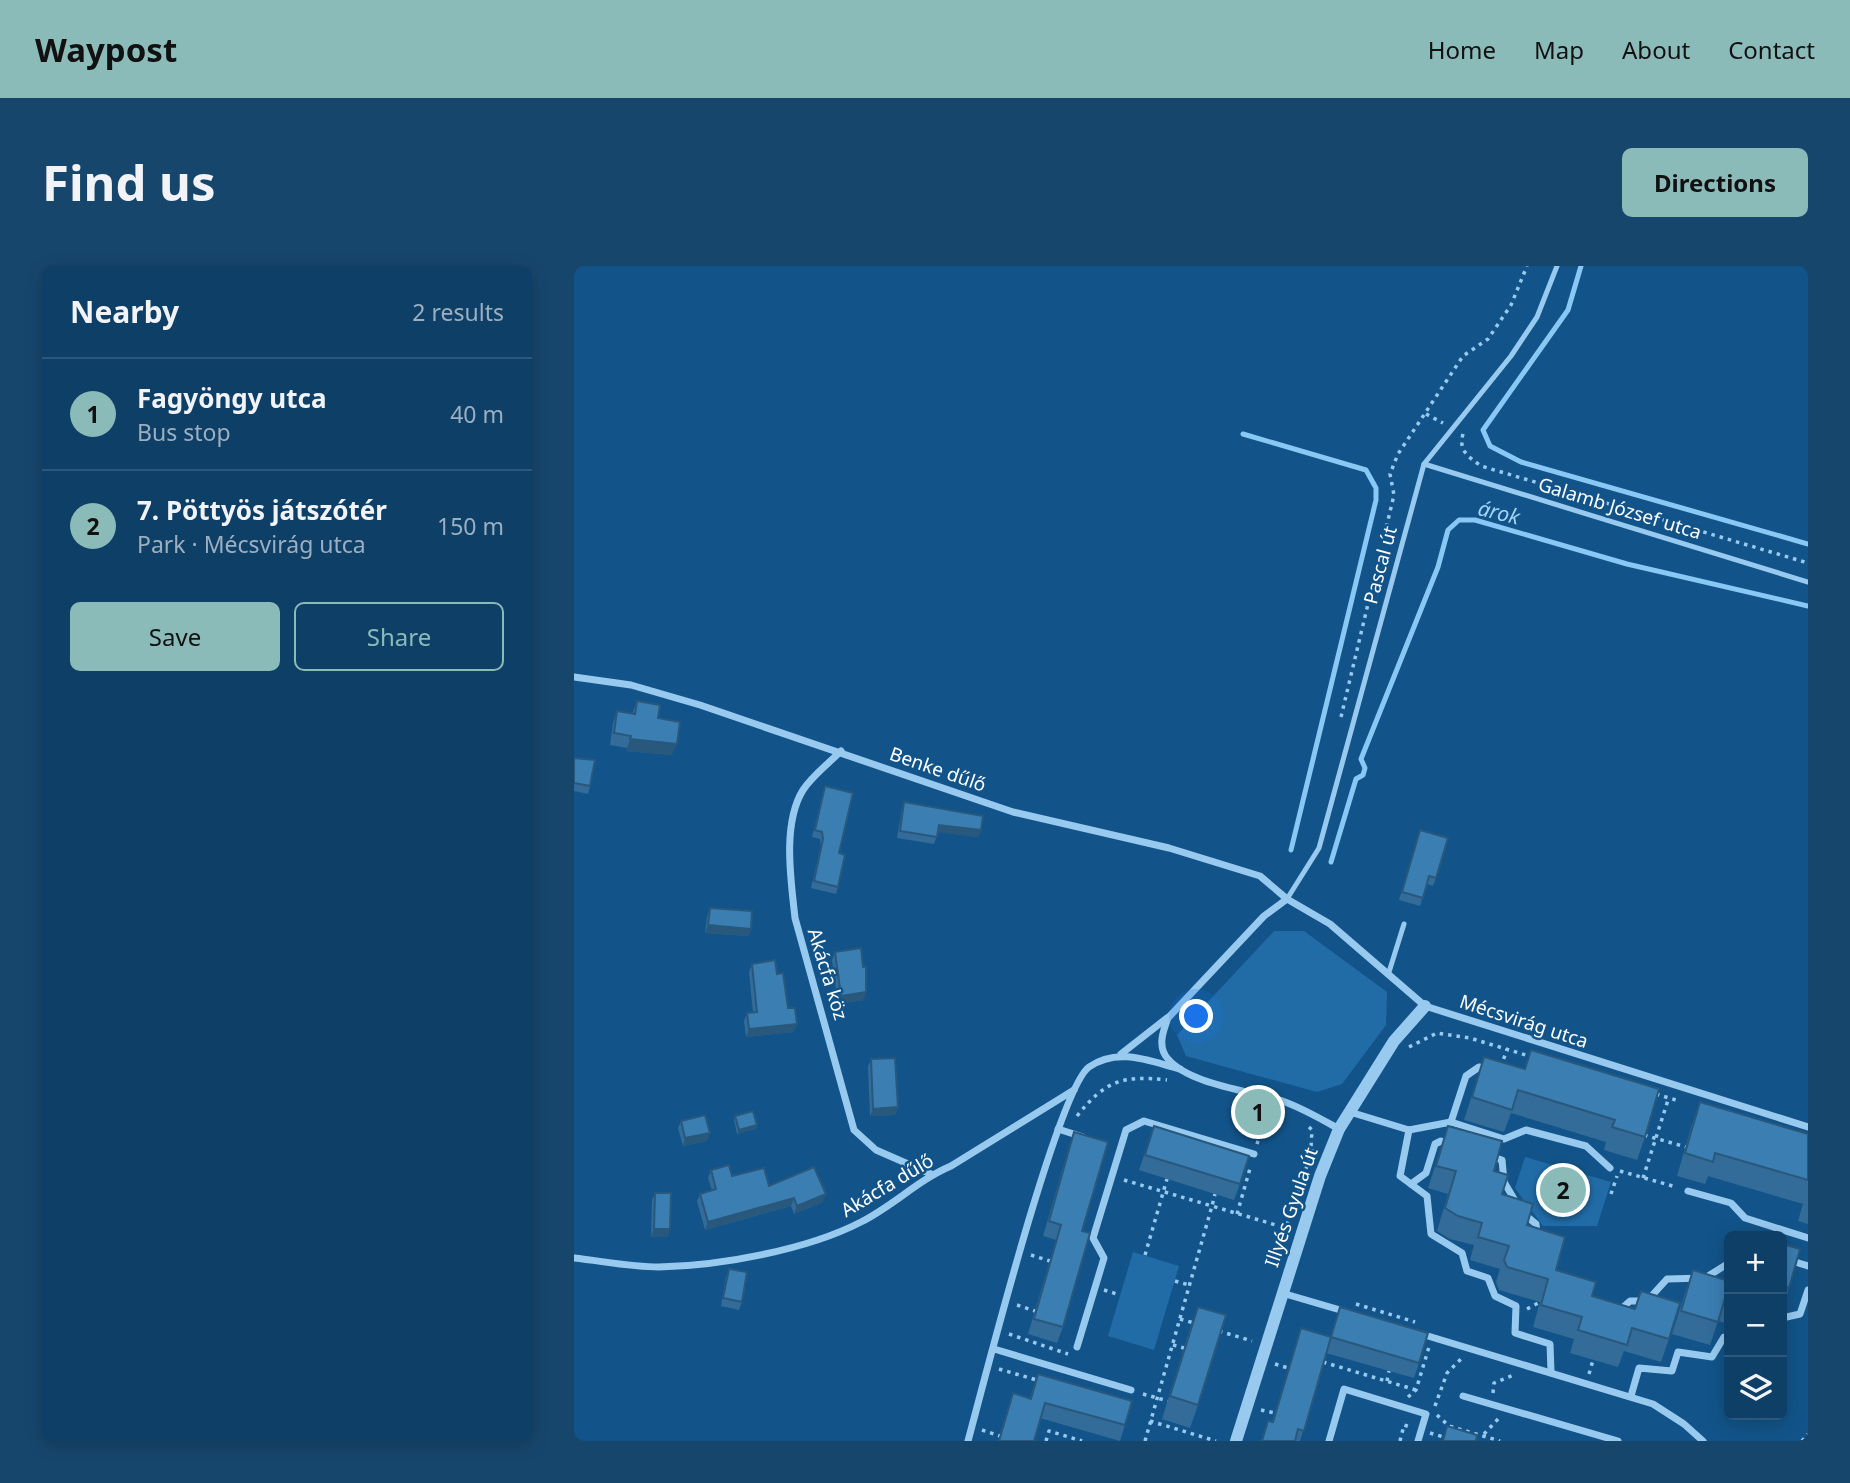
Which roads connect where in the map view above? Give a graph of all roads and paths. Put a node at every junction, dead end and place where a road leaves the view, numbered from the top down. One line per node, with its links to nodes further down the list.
1 (1557, 266): 3 (lane, Pascal út)
2 (1426, 414): 3 (path)
3 (1454, 428): 4 (lane, Pascal út); 5 (path)
4 (1424, 464): 6 (lane, Galamb József utca); 9 (lane, Pascal út)
5 (1808, 563)
6 (1808, 582)
7 (574, 677): 8 (street, Benke dűlő)
8 (841, 751): 9 (street, Benke dűlő); 44 (street, Akácfa köz)
9 (1287, 899): 11 (street, Mécsvirág utca); 13 (street)
10 (1404, 925): 11 (lane)
11 (1389, 972): 12 (street, Mécsvirág utca)
12 (1425, 1006): 22 (street, Mécsvirág utca); 28 (street, Illyés Gyula út)
13 (1168, 1018): 16 (street); 19 (street)
14 (1507, 1049): 15 (path); 17 (path); 18 (path)
15 (1403, 1050)
16 (1121, 1054): 19 (street); 23 (street)
17 (1540, 1059)
18 (1503, 1061)
19 (1180, 1069): 31 (street)
20 (1500, 1072): 29 (street)
21 (1172, 1080): 32 (path)
22 (1673, 1084): 25 (path); 30 (street, Mécsvirág utca)
23 (1074, 1090): 32 (street); 44 (street, Akácfa dűlő)
24 (1643, 1090): 25 (path)
25 (1669, 1098): 26 (path); 36 (path)
26 (1682, 1102)
27 (1269, 1106): 42 (path)
28 (1350, 1112): 31 (street, Illyés Gyula út); 33 (street)
29 (1451, 1122): 33 (street); 43 (street)
30 (1808, 1127)
31 (1339, 1129): 69 (street, Illyés Gyula út)
32 (1062, 1130): 35 (street); 86 (street)
33 (1409, 1130): 48 (street)
34 (1644, 1135): 36 (path)
35 (1087, 1138)
36 (1656, 1138): 38 (path); 46 (path)
37 (1109, 1145): 39 (street)
38 (1686, 1147)
39 (1120, 1149): 42 (street); 45 (street)
40 (1466, 1149): 48 (street)
41 (1478, 1152): 57 (street)
42 (1254, 1154): 54 (path)
43 (1614, 1170): 46 (path); 52 (path)
44 (931, 1174): 60 (street, Akácfa dűlő)
45 (1111, 1177): 50 (path); 84 (street)
46 (1643, 1178): 49 (path)
47 (1167, 1179): 50 (path)
48 (1411, 1184): 98 (street)
49 (1688, 1191): 56 (street)
50 (1163, 1192): 53 (path); 59 (path)
51 (1215, 1194): 53 (path)
52 (1612, 1194)
53 (1212, 1206): 54 (path); 66 (path)
54 (1237, 1213): 55 (path)
55 (1286, 1228)
56 (1808, 1238)
57 (1542, 1240)
58 (1031, 1255): 62 (path)
59 (1145, 1255)
60 (574, 1258)
61 (1787, 1260): 64 (street)
62 (1050, 1261)
63 (1724, 1266): 72 (street)
64 (1808, 1266)
65 (1175, 1281): 66 (path)
66 (1189, 1285): 76 (path)
67 (1808, 1290): 75 (street)
68 (1112, 1292): 70 (path)
69 (1282, 1293): 74 (street); 128 (street, Illyés Gyula út)
70 (1120, 1295)
71 (1017, 1305): 73 (path)
72 (1610, 1308)
73 (1035, 1311)
74 (1358, 1315)
75 (1787, 1317)
76 (1180, 1319): 77 (path); 83 (path)
77 (1202, 1325)
78 (1213, 1329): 82 (path)
79 (1408, 1330): 88 (street)
80 (1009, 1334): 89 (path)
81 (1724, 1337): 105 (street)
82 (1252, 1341)
83 (1172, 1345): 85 (path); 106 (path)
84 (1077, 1347)
85 (1184, 1348)
86 (994, 1349): 103 (street); 123 (street)
87 (1428, 1350): 101 (path)
88 (1483, 1352): 93 (street); 119 (path)
89 (1075, 1356)
90 (1344, 1358): 94 (path)
91 (1593, 1360): 99 (path)
92 (1323, 1362): 94 (path)
93 (1530, 1366): 98 (street); 109 (path)
94 (1341, 1367): 101 (path)
95 (1288, 1368): 100 (path)
96 (999, 1369): 102 (path)
97 (1389, 1371): 101 (path)
98 (1551, 1372): 105 (street)
99 (1589, 1374)
100 (1272, 1375)
101 (1387, 1381)
102 (1043, 1382)
103 (1130, 1390)
104 (1463, 1396): 109 (street)
105 (1631, 1396): 135 (street)
106 (1157, 1398): 108 (path); 114 (path)
107 (1265, 1398): 111 (path)
108 (1168, 1401)
109 (1491, 1404): 110 (street)
110 (1508, 1408): 119 (path); 134 (street)
111 (1261, 1410): 112 (path); 113 (path)
112 (1275, 1413)
113 (1258, 1420)
114 (1150, 1421): 126 (path); 127 (path)
115 (1052, 1422): 118 (path)
116 (982, 1430): 122 (path)
117 (1421, 1430): 121 (path); 129 (street); 130 (street)
118 (1049, 1431): 124 (path); 125 (path)
119 (1484, 1434): 133 (path)
120 (1808, 1434): 136 (path)
121 (1436, 1435): 131 (path); 132 (path)
122 (1000, 1436)
123 (968, 1441)
124 (1046, 1441)
125 (1082, 1441)
126 (1145, 1441)
127 (1216, 1441)
128 (1236, 1441)
129 (1329, 1441)
130 (1418, 1441)
131 (1434, 1441)
132 (1456, 1441)
133 (1500, 1441)
134 (1618, 1441)
135 (1703, 1441)
136 (1802, 1441)

